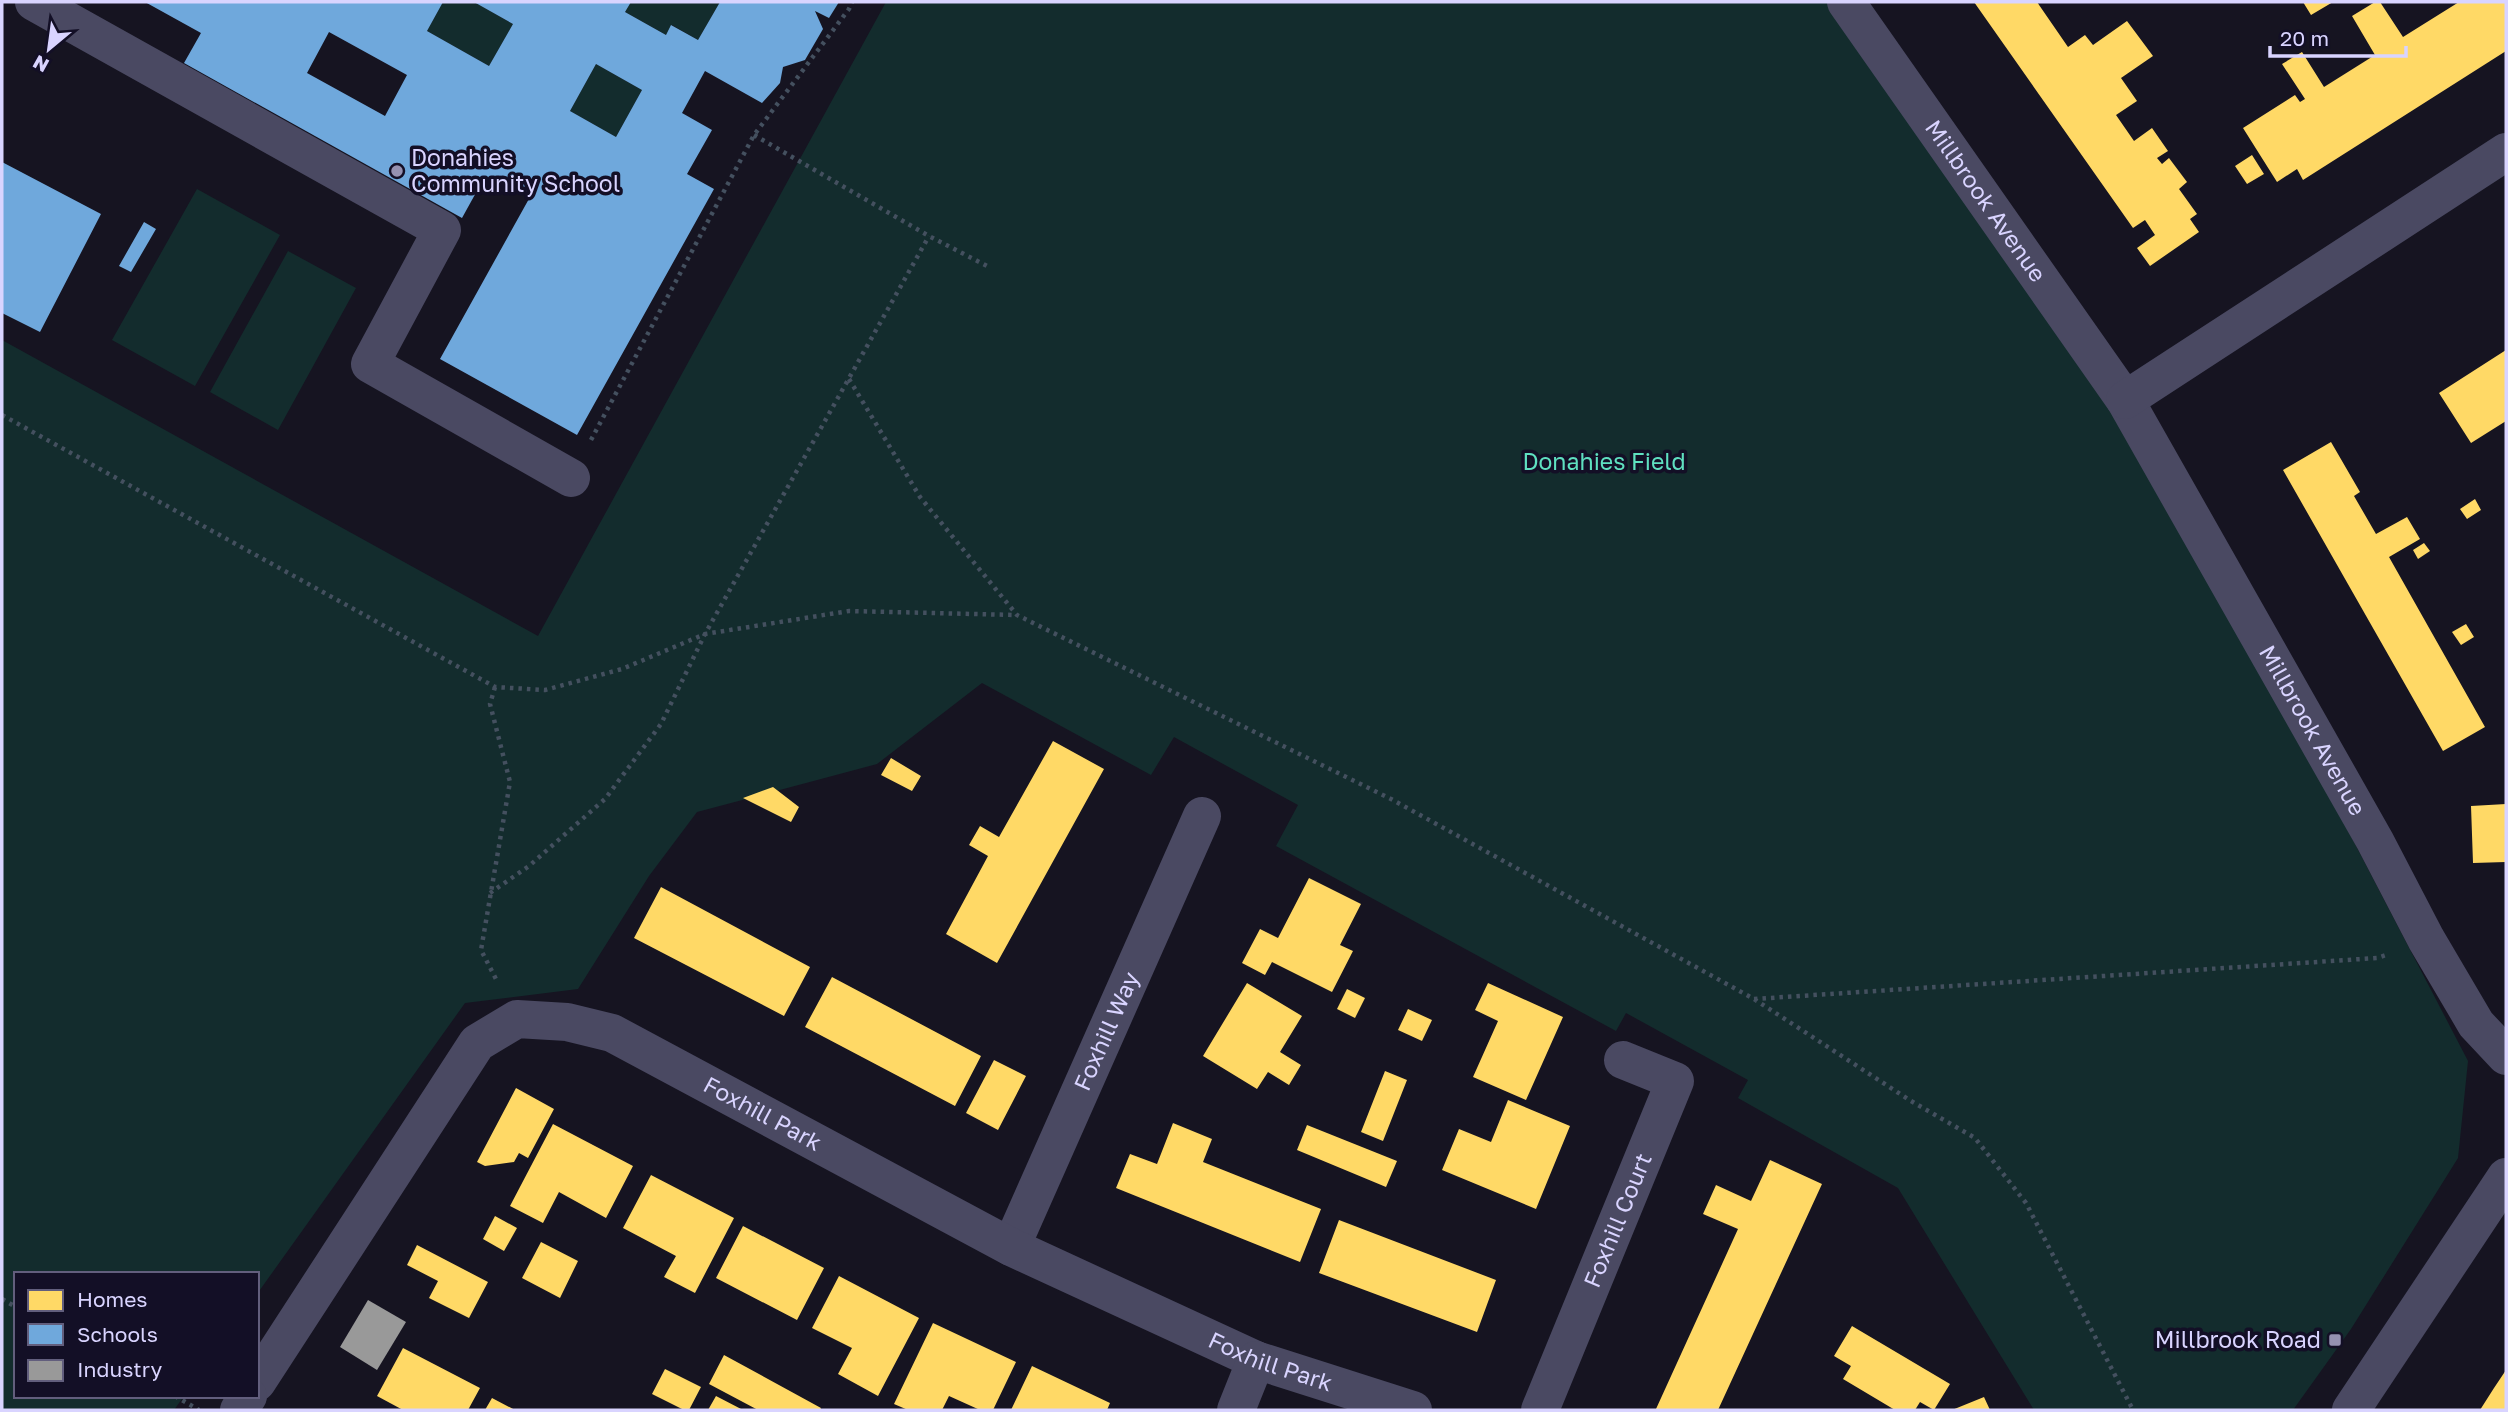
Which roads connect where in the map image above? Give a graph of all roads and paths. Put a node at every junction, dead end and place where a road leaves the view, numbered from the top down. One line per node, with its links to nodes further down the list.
1 (34, 2): 11 (street)
2 (852, 2): 4 (path)
3 (1846, 2): 9 (street, Millbrook Avenue)
4 (754, 135): 6 (path); 11 (path)
5 (2506, 152): 9 (street)
6 (929, 236): 7 (path); 8 (path)
7 (987, 266)
8 (849, 379): 12 (path); 13 (path)
9 (2124, 400): 17 (street, Millbrook Avenue)
10 (2, 415): 14 (path)
11 (571, 478)
12 (1017, 615): 13 (path); 18 (path)
13 (705, 634): 14 (path); 16 (path)
14 (495, 687): 16 (path)
15 (1202, 816): 23 (street, Foxhill Way)
16 (490, 893): 19 (path)
17 (2426, 939): 18 (path); 20 (street, Millbrook Avenue)
18 (1754, 999): 31 (path)
19 (517, 1019): 23 (street, Foxhill Park); 25 (street)
20 (2506, 1056)
21 (1623, 1060): 30 (street, Foxhill Court)
22 (2506, 1177): 32 (street)
23 (1011, 1247): 24 (street, Foxhill Park)
24 (1256, 1360): 28 (street); 29 (street, Foxhill Park)
25 (259, 1379)
26 (179, 1398): 27 (path)
27 (200, 1410)
28 (1236, 1410)
29 (1413, 1410)
30 (1540, 1410)
31 (2133, 1410)
32 (2351, 1410)

